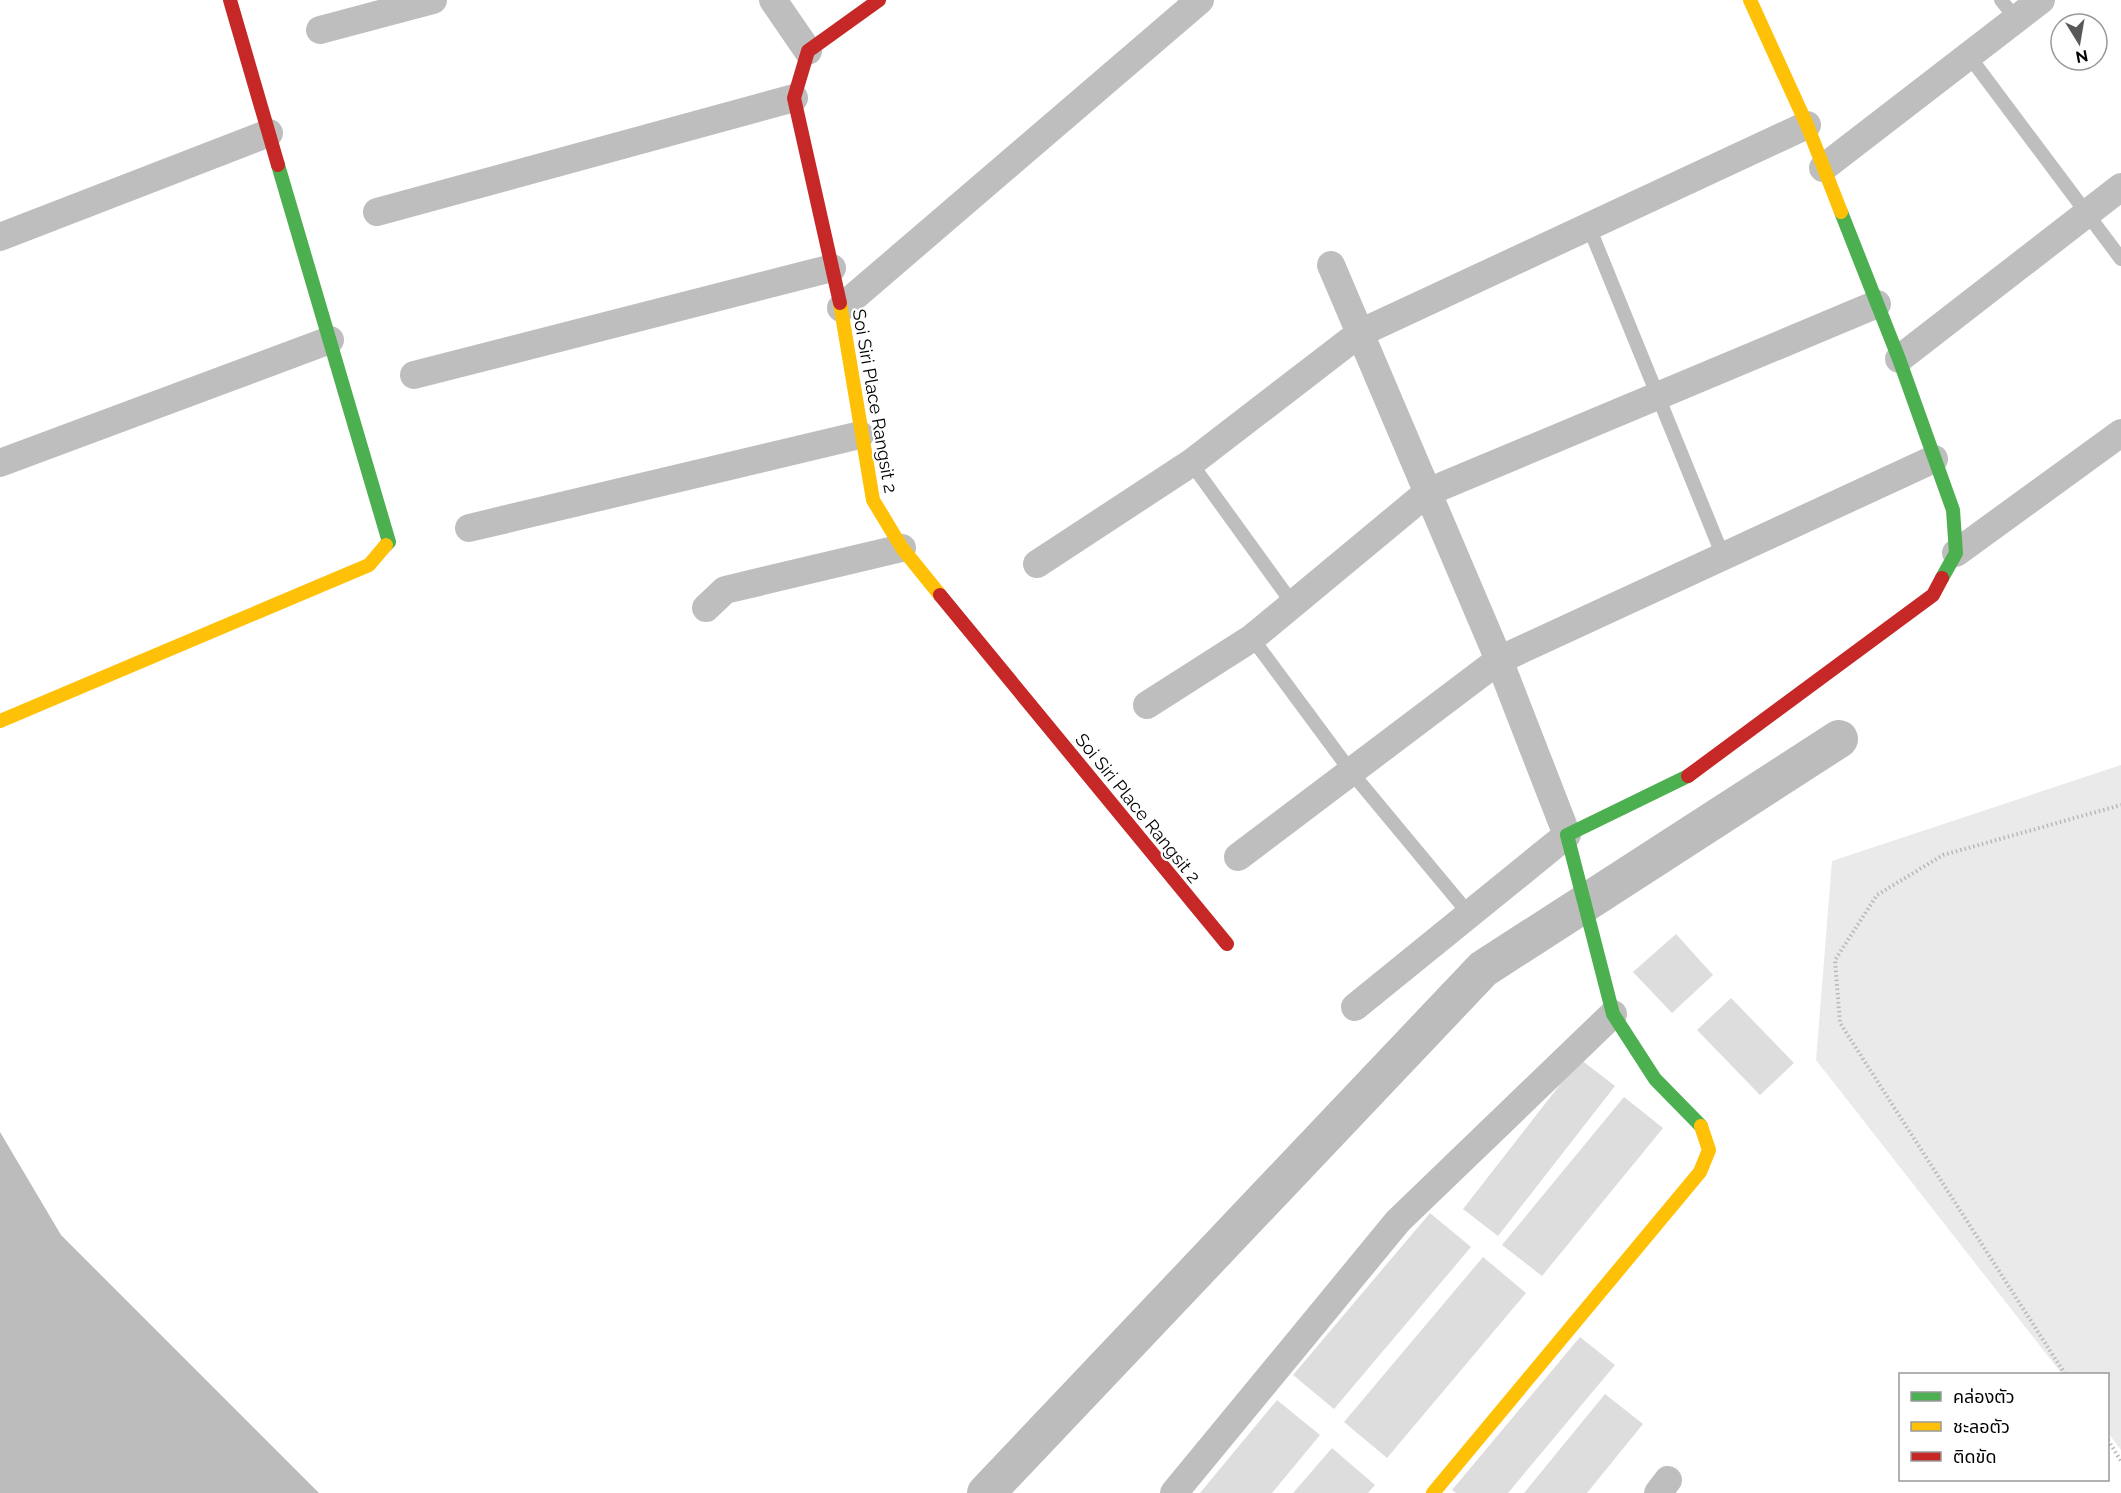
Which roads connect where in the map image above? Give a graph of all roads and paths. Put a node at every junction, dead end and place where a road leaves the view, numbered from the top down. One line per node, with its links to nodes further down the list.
1 (230, 0): 14 (street)
2 (433, 0): 9 (street)
3 (774, 0): 10 (street)
4 (879, 0): 10 (street)
5 (1200, 0): 25 (street)
6 (1750, 0): 13 (street)
7 (2041, 0): 8 (street)
8 (2008, 10): 11 (street)
9 (320, 30)
10 (808, 51): 12 (street, Soi Siri Place Rangsit 2)
11 (1968, 56): 15 (street); 18 (lane)
12 (794, 98): 17 (street); 23 (street, Soi Siri Place Rangsit 2)
13 (1807, 125): 15 (street); 19 (street)
14 (269, 132): 20 (street); 27 (street)
15 (1823, 168): 24 (street)
16 (2121, 187): 18 (street)
17 (377, 212)
18 (2086, 214): 21 (lane); 28 (street)
19 (1589, 227): 26 (street); 30 (lane)
20 (0, 237)
21 (2121, 259)
22 (1331, 265): 26 (street)
23 (832, 268): 25 (street, Soi Siri Place Rangsit 2); 29 (street)
24 (1877, 304): 28 (street); 30 (street)
25 (841, 308): 32 (street, Soi Siri Place Rangsit 2)
26 (1360, 333): 35 (street); 36 (street)
27 (330, 340): 34 (street); 47 (street)
28 (1899, 359): 33 (street)
29 (414, 375)
30 (1657, 396): 36 (street); 40 (lane)
31 (2121, 433): 39 (street)
32 (860, 435): 37 (street); 38 (street, Soi Siri Place Rangsit 2)
33 (1934, 459): 39 (street); 40 (street)
34 (0, 463)
35 (1191, 464): 41 (street); 42 (lane)
36 (1428, 492): 42 (street); 45 (street)
37 (470, 528)
38 (902, 548): 43 (street); 53 (street, Soi Siri Place Rangsit 2)
39 (1956, 553): 50 (street)
40 (1723, 556): 45 (street)
41 (1037, 564)
42 (1293, 604): 44 (street)
43 (706, 608)
44 (1251, 638): 46 (street); 48 (lane)
45 (1499, 660): 48 (street); 50 (street)
46 (1147, 705)
47 (0, 721)
48 (1352, 773): 51 (street); 52 (lane)
49 (2121, 805): 56 (path)
50 (1567, 835): 52 (street); 55 (street)
51 (1238, 857)
52 (1470, 915): 54 (street)
53 (1227, 944)
54 (1355, 1007)
55 (1612, 1014): 59 (street); 60 (street)
56 (2064, 1373)
57 (2109, 1442): 58 (path)
58 (2121, 1461)
59 (1173, 1493)
60 (1433, 1493)

